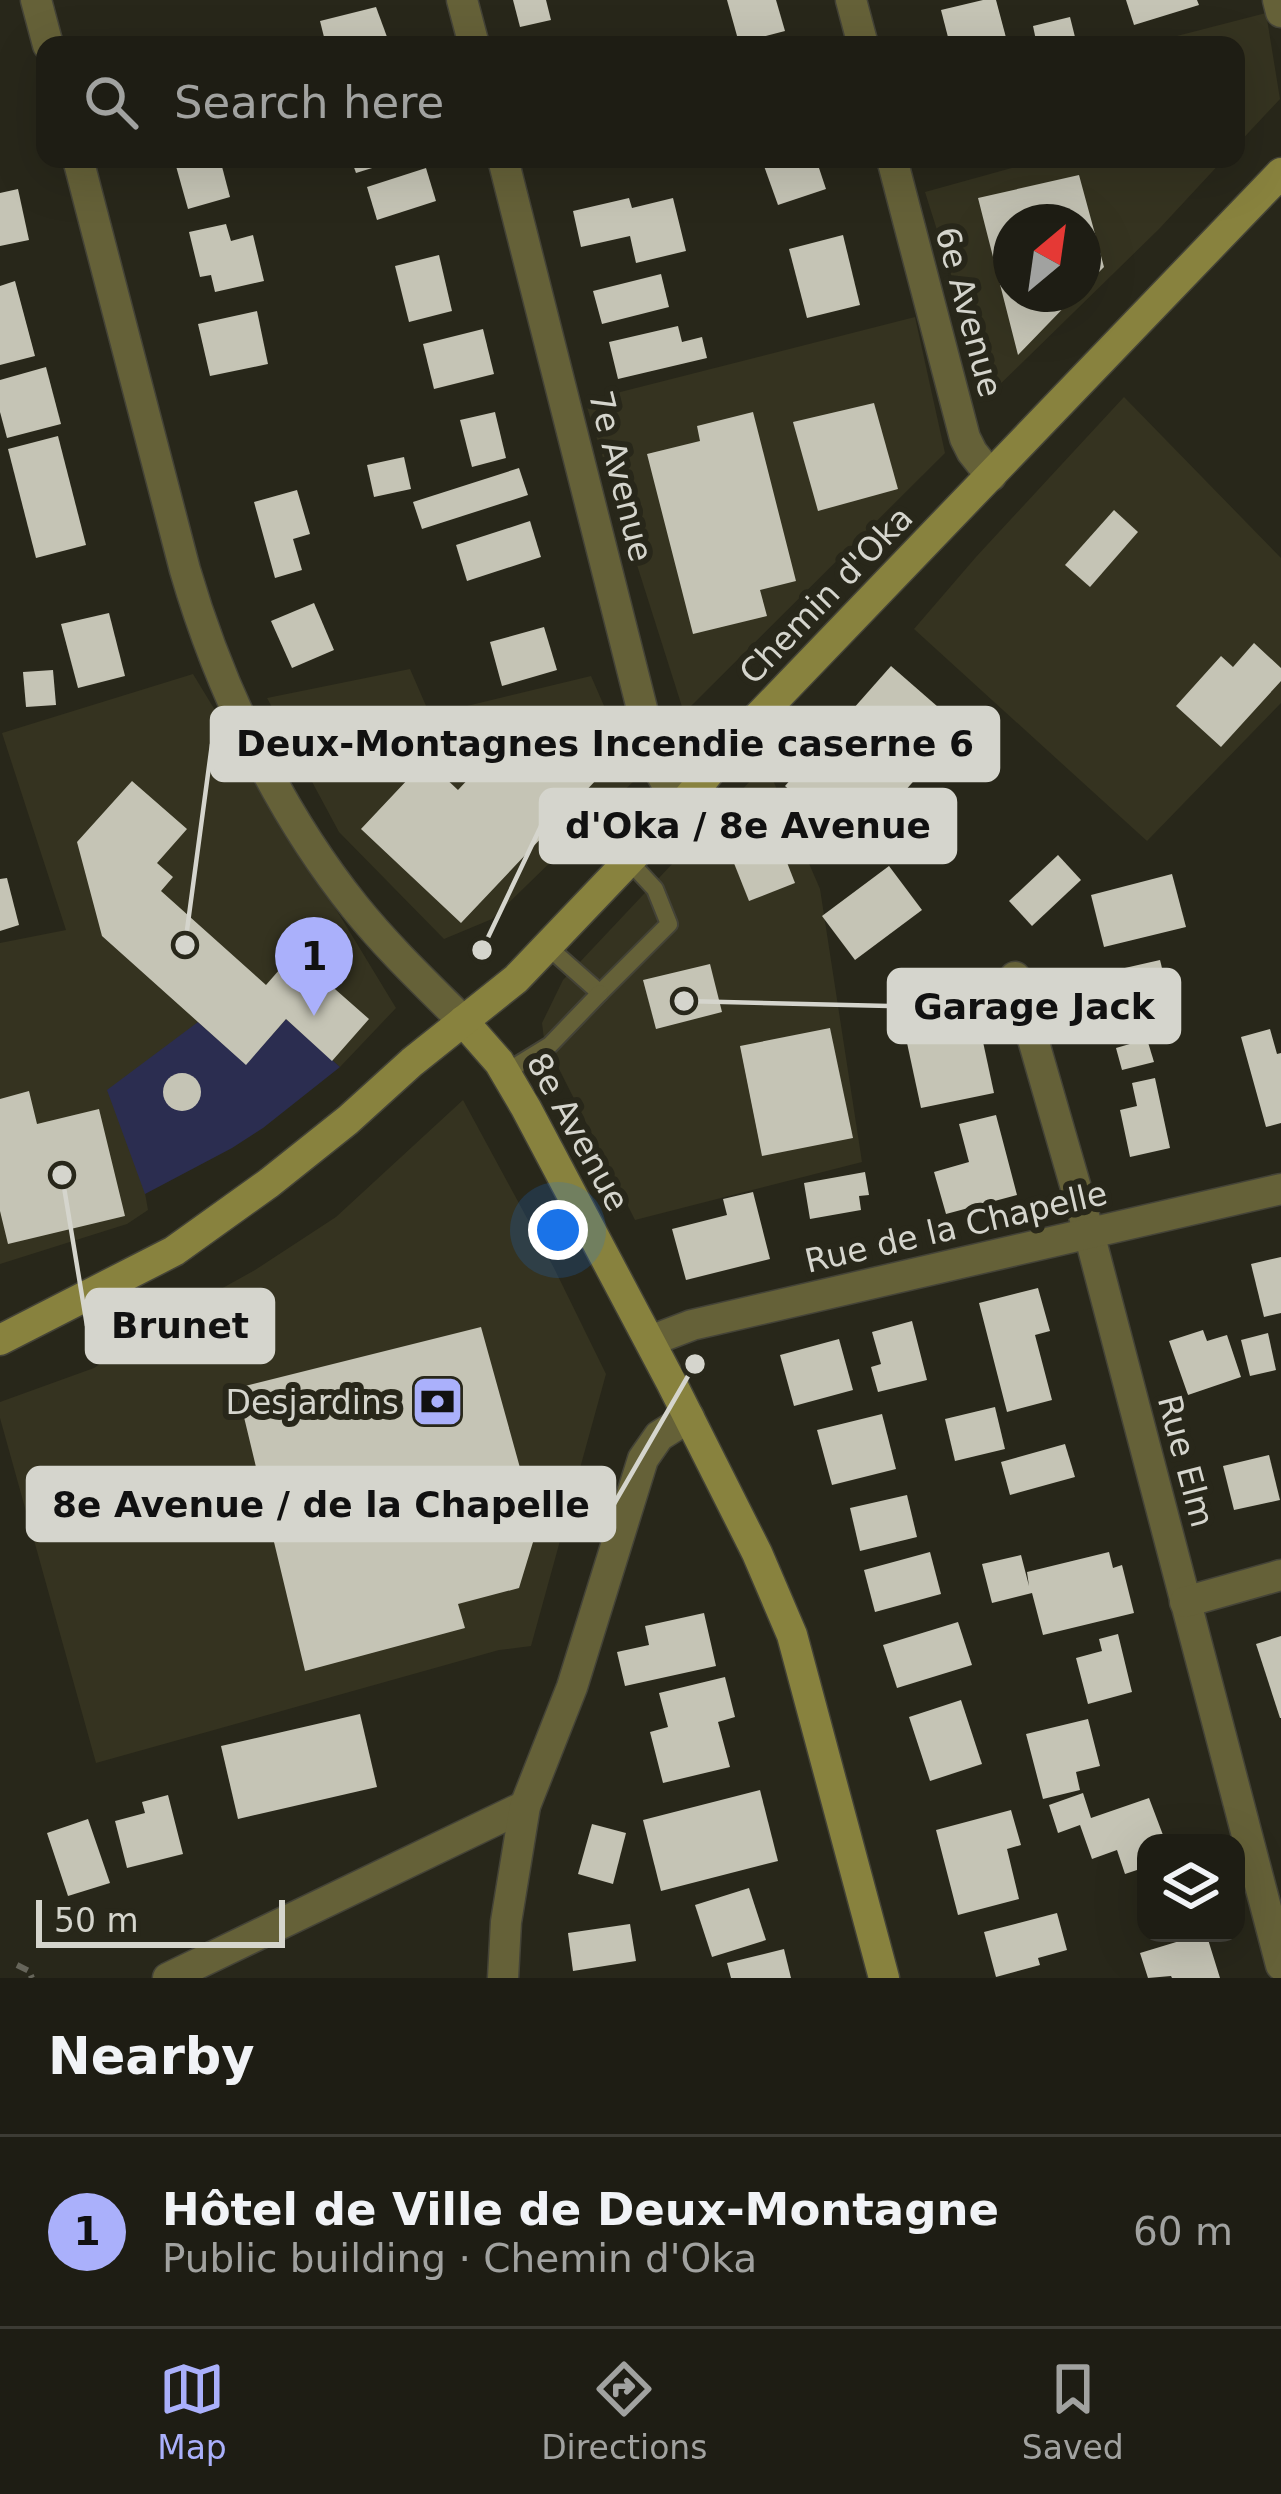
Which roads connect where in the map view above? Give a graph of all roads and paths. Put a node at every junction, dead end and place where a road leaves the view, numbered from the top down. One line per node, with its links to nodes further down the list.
1 (36, 0): 6 (street)
2 (462, 0): 7 (street)
3 (851, 0): 8 (street)
4 (1278, 0): 5 (street)
5 (1281, 12)
6 (46, 36)
7 (472, 36)
8 (861, 36)
9 (80, 168): 19 (street, 8e Avenue)
10 (505, 168): 14 (street, 7e Avenue)
11 (894, 168): 13 (street, 6e Avenue)
12 (1281, 173): 13 (main road, Chemin d'Oka)
13 (991, 476): 14 (main road, Chemin d'Oka)
14 (685, 802): 15 (main road, Chemin d'Oka)
15 (628, 861): 16 (main road, Chemin d'Oka); 18 (lane)
16 (548, 946): 18 (lane); 19 (main road, Chemin d'Oka)
17 (1015, 977): 22 (street, Rue Elm)
18 (600, 994): 20 (lane)
19 (463, 1021): 20 (main road, 8e Avenue); 23 (main road, Chemin d'Oka)
20 (506, 1072): 24 (main road, 8e Avenue)
21 (1281, 1189): 22 (street, Rue de la Chapelle)
22 (1089, 1233): 24 (street, Rue de la Chapelle); 27 (street, Rue Elm)
23 (0, 1340)
24 (650, 1341): 25 (main road, 8e Avenue)
25 (689, 1417): 28 (street); 34 (main road, 8e Avenue)
26 (1281, 1575): 27 (street)
27 (1185, 1601): 30 (street, Rue Elm)
28 (525, 1806): 32 (street); 33 (street)
29 (17, 1965): 31 (path)
30 (1281, 1966)
31 (32, 1978)
32 (168, 1978)
33 (503, 1978)
34 (884, 1978)

